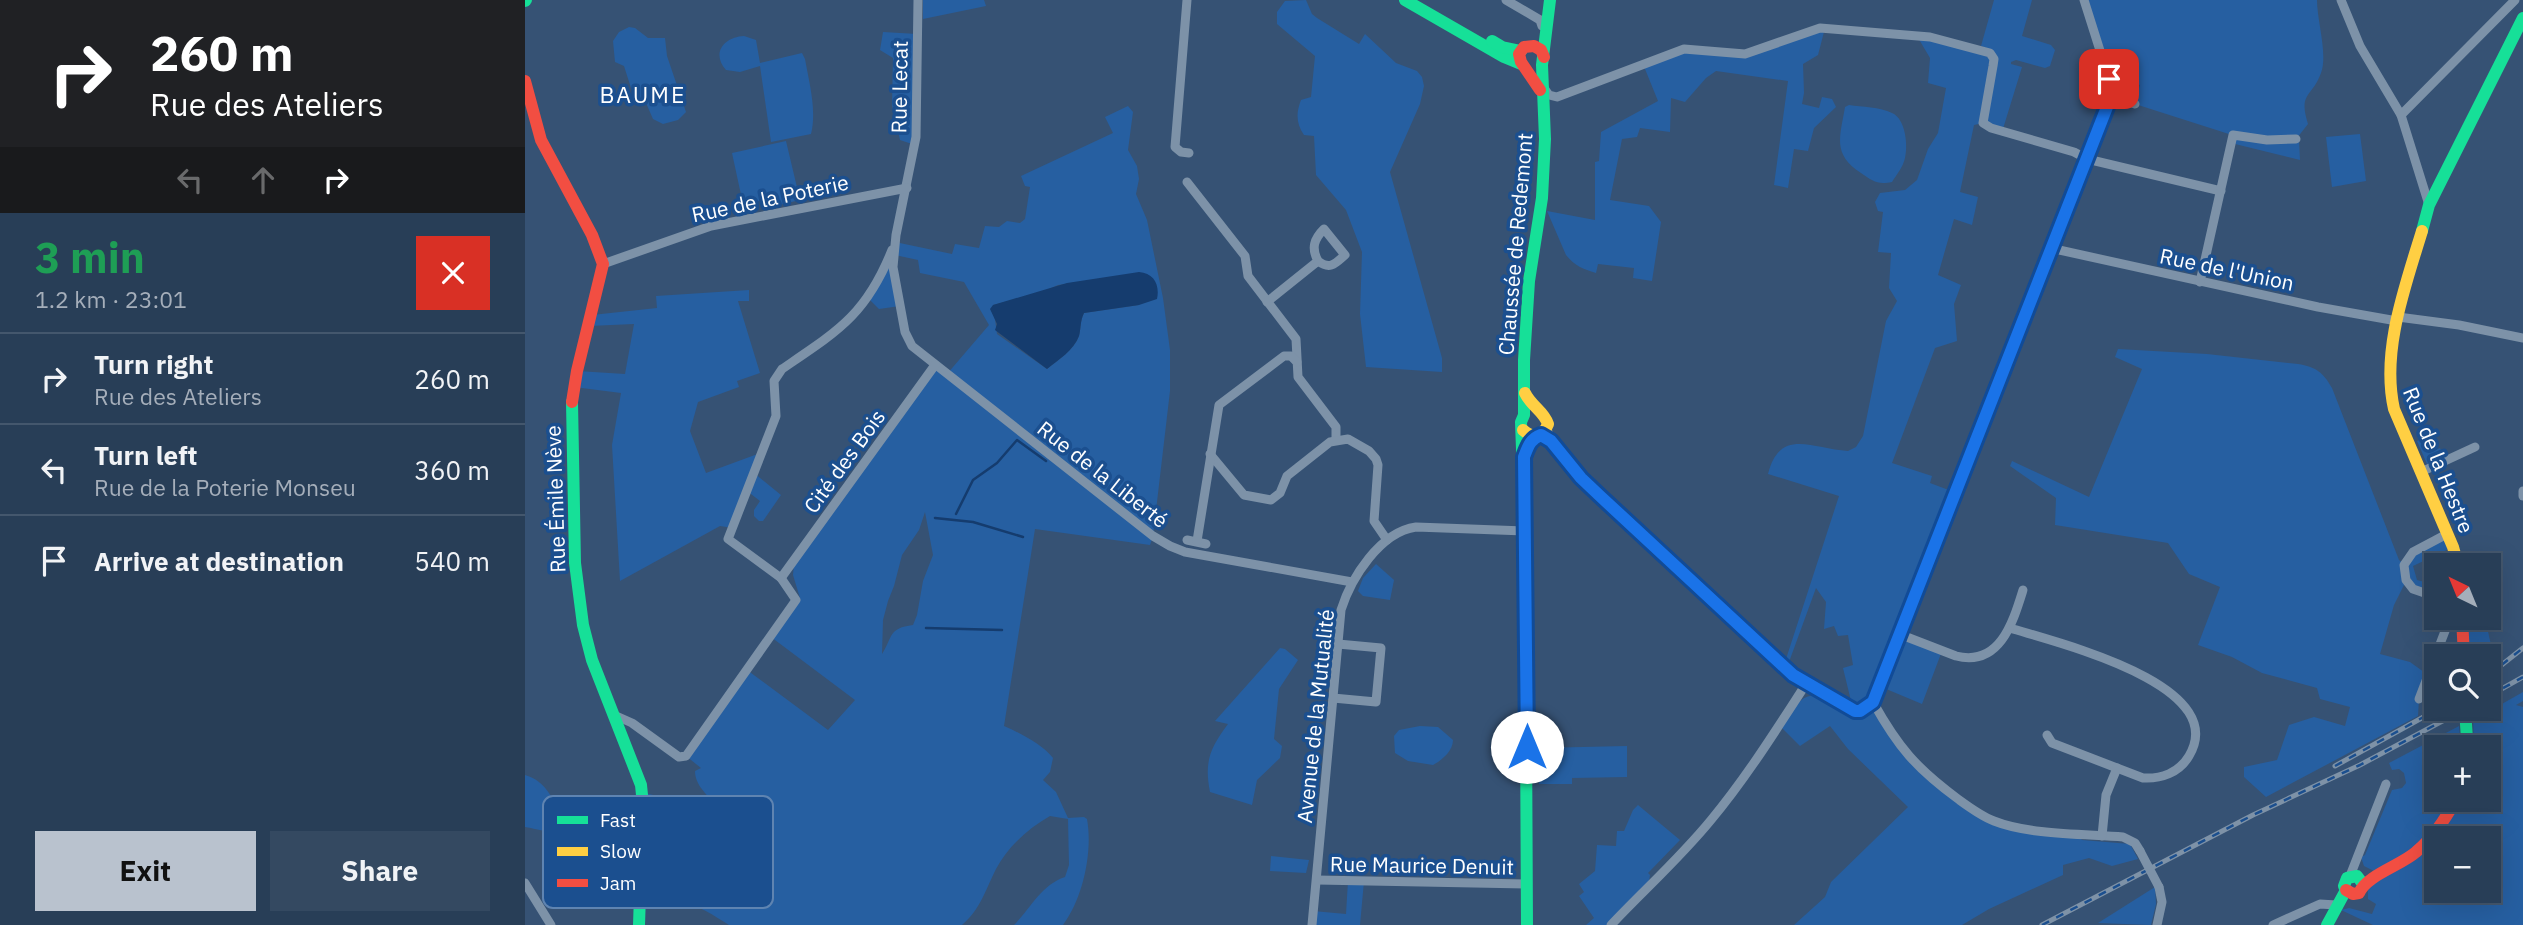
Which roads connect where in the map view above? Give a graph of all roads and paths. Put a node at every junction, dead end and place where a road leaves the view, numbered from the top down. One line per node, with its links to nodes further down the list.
1 (918, 0): 28 (street, Rue Lecat)
2 (1187, 0): 25 (street)
3 (1405, 0): 15 (street)
4 (1421, 0): 13 (street)
5 (1506, 0): 11 (street)
6 (2084, 0): 18 (street)
7 (2341, 0): 22 (street)
8 (2515, 0): 22 (street)
9 (1549, 4): 11 (street); 14 (street, Chaussée de Redemont)
10 (2523, 18): 30 (street, Rue de la Hestre)
11 (1542, 26): 12 (street)
12 (1534, 45): 13 (street); 14 (street)
13 (1521, 51): 15 (street)
14 (1543, 61): 15 (street); 17 (street, Chaussée de Redemont)
15 (1525, 67): 20 (street, Chaussée de Redemont)
16 (525, 81): 34 (street)
17 (1543, 85): 19 (street); 20 (street, Chaussée de Redemont)
18 (2111, 96): 21 (street); 26 (street)
19 (1557, 97): 24 (street); 26 (street)
20 (1543, 102): 24 (street, Chaussée de Redemont)
21 (2135, 104)
22 (2401, 115): 30 (street)
23 (2296, 139): 29 (street)
24 (1545, 148): 41 (street, Chaussée de Redemont)
25 (1189, 153)
26 (2087, 159): 29 (street); 32 (street)
27 (1187, 182): 36 (street)
28 (907, 188): 31 (street, Rue Lecat); 34 (street, Rue de la Poterie)
29 (2221, 191): 35 (street)
30 (2429, 205): 37 (street, Rue de la Hestre)
31 (895, 242): 40 (street, Rue de la Liberté); 54 (street)
32 (2050, 248): 35 (street, Rue de l'Union); 60 (street)
33 (1318, 261): 36 (street)
34 (603, 264): 66 (street, Rue Émile Nève)
35 (2200, 282): 37 (street, Rue de l'Union)
36 (1267, 302): 39 (street)
37 (2397, 319): 38 (street, Rue de l'Union); 48 (street, Rue de la Hestre)
38 (2523, 338)
39 (1297, 362): 45 (street); 47 (street)
40 (935, 365): 54 (street, Cité des Bois); 55 (street, Rue de la Liberté)
41 (1525, 390): 42 (street); 43 (street, Chaussée de Redemont)
42 (1538, 410): 43 (street); 44 (street)
43 (1524, 415): 44 (street, Chaussée de Redemont)
44 (1539, 434): 49 (street); 62 (street)
45 (1336, 440): 47 (street); 51 (street)
46 (2475, 447): 48 (street)
47 (1210, 454): 52 (street)
48 (2421, 472): 50 (street, Rue de la Hestre)
49 (1525, 531): 51 (street, Avenue de la Mutualité); 76 (street)
50 (2447, 534): 53 (street, Rue de la Hestre); 57 (street)
51 (1387, 540): 55 (street, Avenue de la Mutualité)
52 (1197, 542)
53 (2454, 553)
54 (781, 578): 66 (street)
55 (1352, 582): 61 (street, Avenue de la Mutualité)
56 (2024, 590): 58 (street)
57 (2424, 594)
58 (2010, 628): 60 (street); 68 (street)
59 (2445, 630): 64 (street)
60 (1899, 634): 65 (street)
61 (1338, 644): 63 (street, Avenue de la Mutualité); 63 (street)
62 (1806, 684): 65 (street); 83 (street)
63 (1333, 698): 74 (street, Avenue de la Mutualité)
64 (2419, 699)
65 (1873, 702): 72 (street)
66 (614, 715): 70 (street, Rue Émile Nève)
67 (2047, 735): 68 (street)
68 (2117, 768): 72 (street)
69 (2386, 784): 73 (street)
70 (642, 796)
71 (2449, 812): 77 (street)
72 (2102, 836): 84 (street, bridge)
73 (2350, 876): 77 (street); 78 (street)
74 (1317, 880): 76 (street, Rue Maurice Denuit); 81 (street, Avenue de la Mutualité)
75 (525, 883): 80 (street)
76 (1526, 884): 82 (street)
77 (2363, 884): 78 (street)
78 (2346, 890): 79 (street)
79 (2336, 905): 85 (street); 86 (street)
80 (551, 925)
81 (1311, 925)
82 (1527, 925)
83 (1611, 925)
84 (2157, 925)
85 (2273, 925)
86 (2326, 925)

